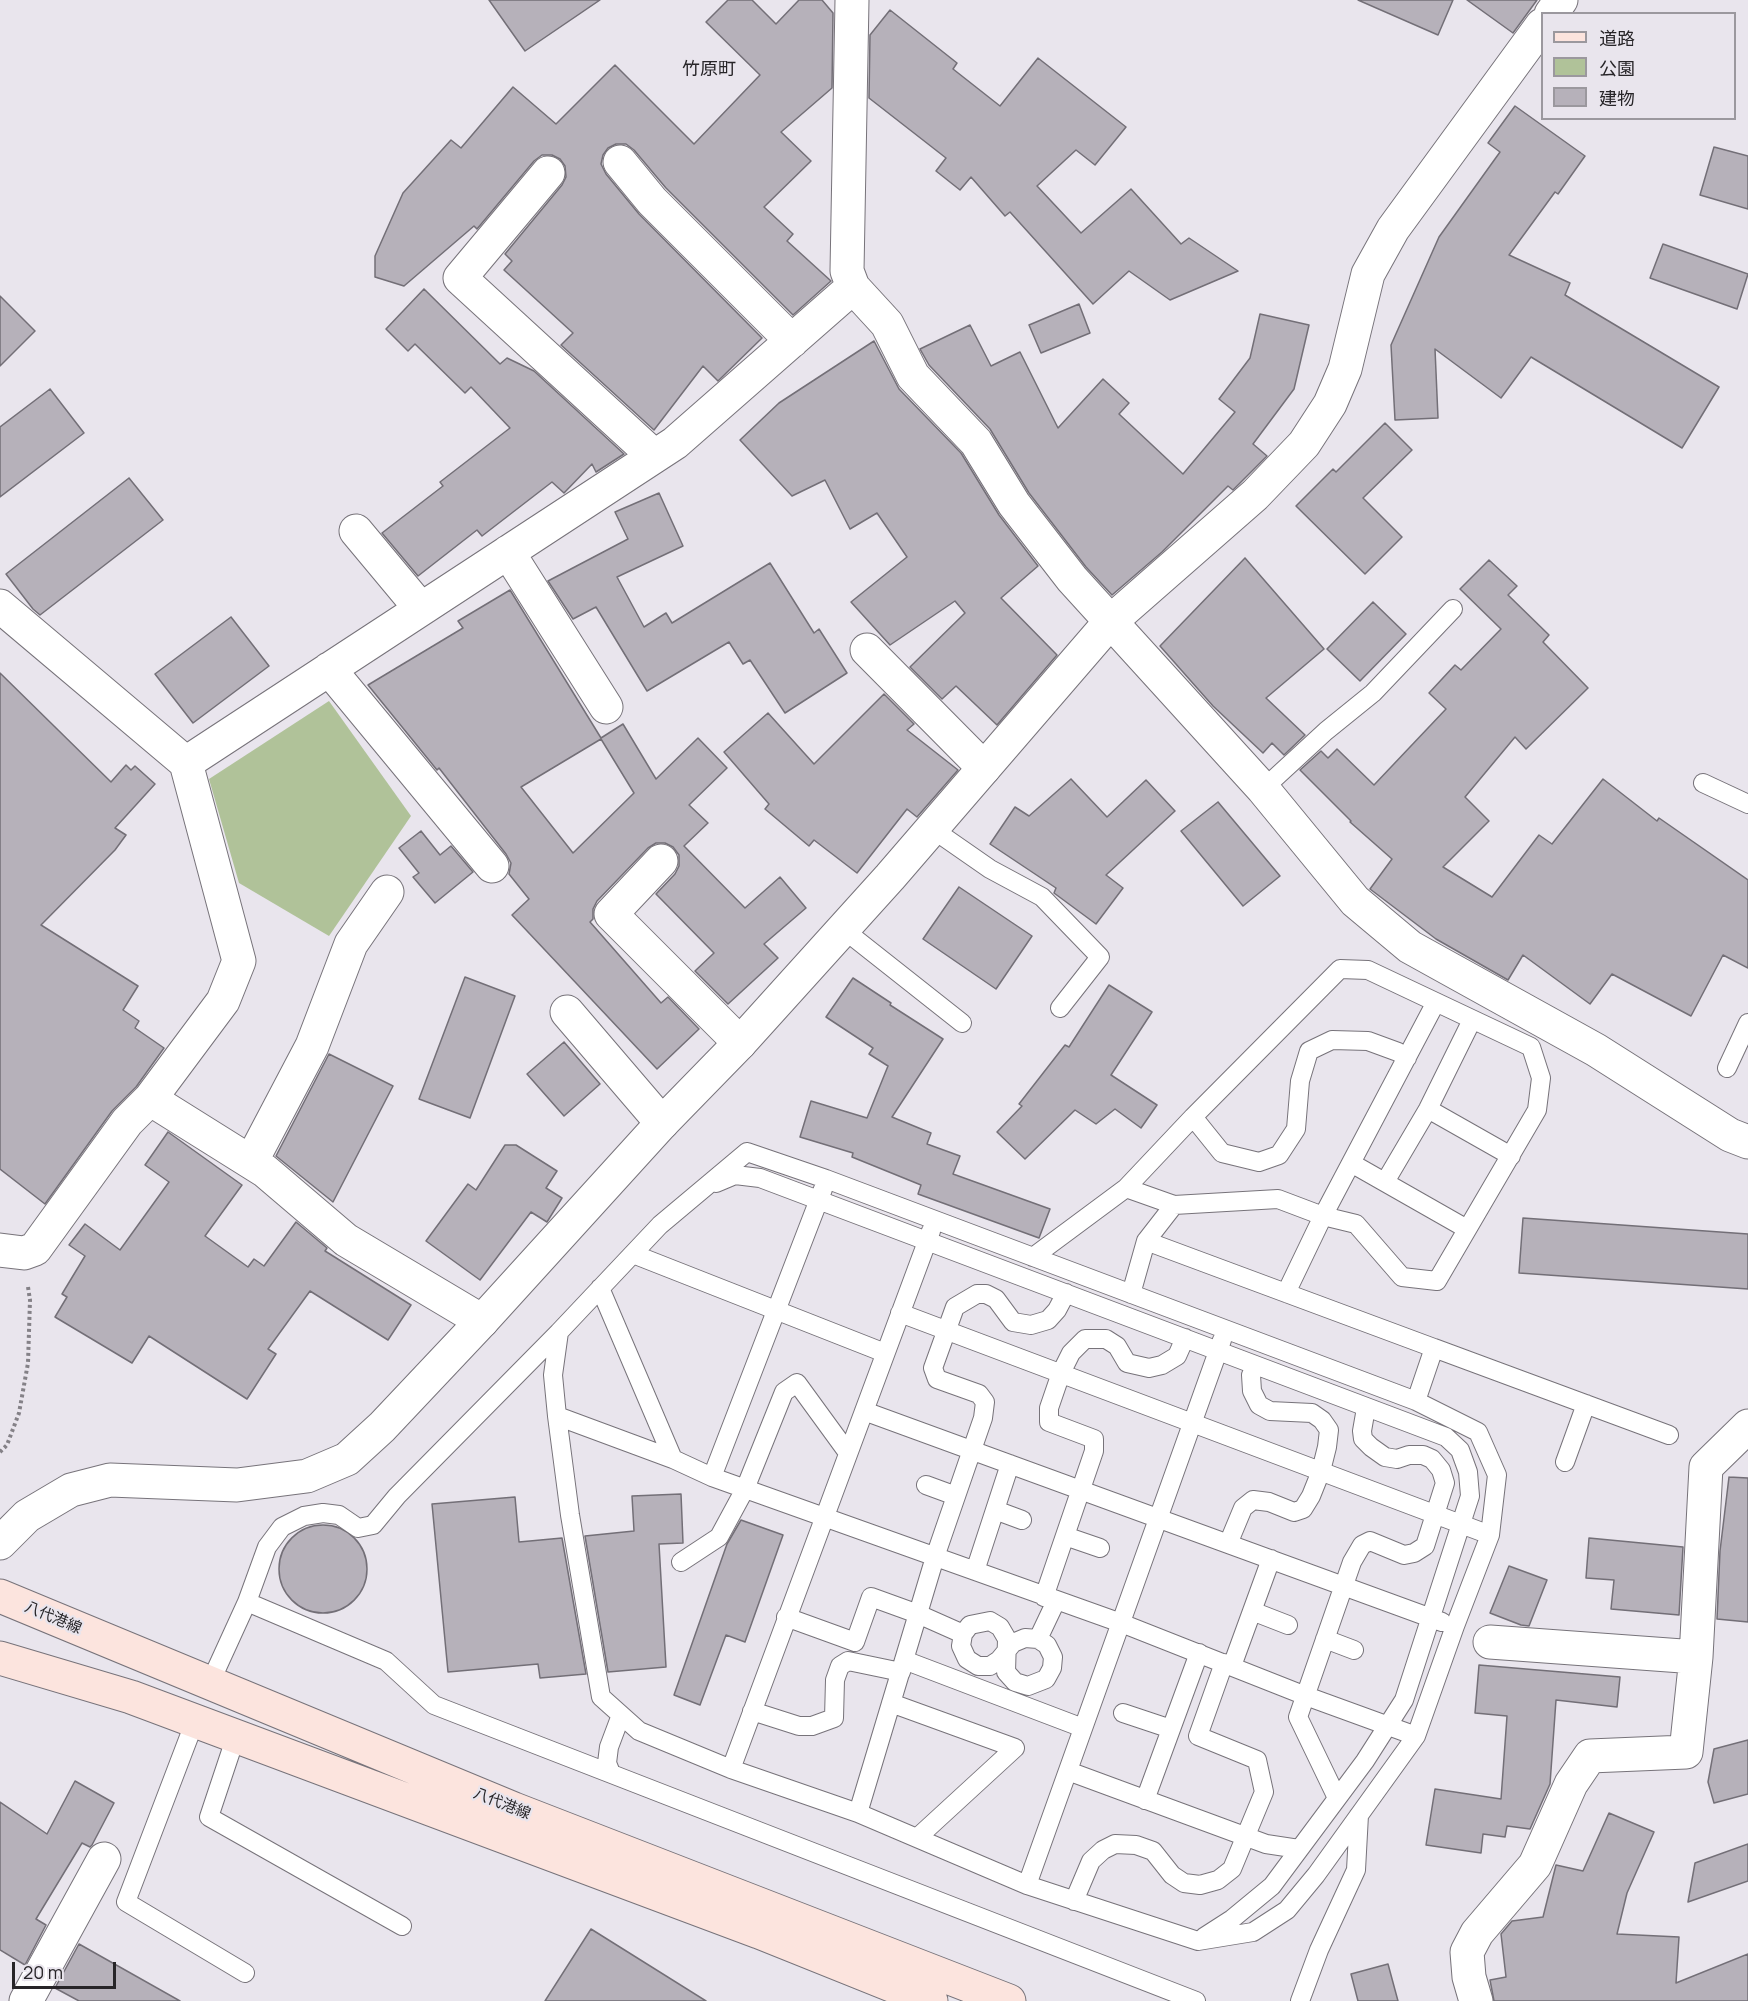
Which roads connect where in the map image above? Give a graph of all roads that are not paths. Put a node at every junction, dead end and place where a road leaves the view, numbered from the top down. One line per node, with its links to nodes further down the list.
1 (852, 0): 5 (street)
2 (1541, 26): 13 (street)
3 (620, 162): 6 (street)
4 (531, 180): 7 (street)
5 (853, 287): 6 (street); 13 (street)
6 (792, 341): 7 (street)
7 (654, 456): 9 (street)
8 (356, 531): 11 (street)
9 (508, 552): 11 (street); 16 (street)
10 (0, 606): 17 (street)
11 (421, 609): 15 (street)
12 (1454, 609): 20 (lane)
13 (1110, 622): 18 (street); 20 (street)
14 (867, 650): 18 (street)
15 (329, 669): 17 (street); 24 (street)
16 (606, 707)
17 (186, 763): 36 (street)
18 (984, 768): 22 (street)
19 (1702, 783): 21 (lane)
20 (1263, 789): 40 (street)
21 (1748, 804)
22 (932, 828): 26 (street); 28 (lane)
23 (661, 861): 33 (street)
24 (492, 866)
25 (387, 892): 42 (street)
26 (843, 929): 31 (lane); 33 (street)
27 (1436, 1002): 30 (lane); 34 (lane); 38 (lane)
28 (1060, 1008)
29 (567, 1012): 39 (street)
30 (1472, 1020): 37 (lane); 41 (lane)
31 (962, 1023)
32 (1748, 1023): 35 (lane)
33 (740, 1043): 39 (street)
34 (1407, 1058): 38 (lane); 43 (lane)
35 (1727, 1068)
36 (150, 1099): 42 (street); 55 (street)
37 (1428, 1109): 41 (lane); 45 (lane)
38 (1193, 1117): 47 (lane)
39 (662, 1123): 64 (street)
40 (1748, 1142)
41 (1511, 1156): 52 (lane)
42 (251, 1162): 64 (street)
43 (1351, 1163): 45 (lane); 50 (lane)
44 (826, 1179): 46 (lane); 48 (lane); 51 (lane)
45 (1385, 1182): 52 (lane)
46 (703, 1188): 48 (lane); 56 (lane)
47 (1126, 1188): 49 (lane); 57 (lane)
48 (819, 1200): 53 (lane); 62 (lane)
49 (1174, 1205): 50 (lane); 54 (lane)
50 (1323, 1216): 52 (lane); 60 (lane)
51 (935, 1220): 53 (lane); 57 (lane)
52 (1467, 1229)
53 (927, 1241): 59 (lane); 63 (lane)
54 (1146, 1241): 60 (lane); 61 (lane)
55 (12, 1252)
56 (633, 1254): 58 (lane); 62 (lane)
57 (1032, 1257): 61 (lane)
58 (600, 1288): 67 (lane); 84 (lane)
59 (1066, 1293): 65 (lane); 68 (lane)
60 (1286, 1293): 69 (lane)
61 (1131, 1294): 66 (lane)
62 (776, 1310): 71 (lane); 88 (lane)
63 (900, 1313): 65 (lane); 71 (lane)
64 (482, 1321): 101 (street)
65 (946, 1330): 73 (lane); 82 (lane)
66 (1226, 1330): 70 (lane); 74 (lane)
67 (559, 1332): 78 (lane); 111 (lane)
68 (1185, 1338): 70 (lane); 73 (lane)
69 (1434, 1348): 74 (lane); 75 (lane)
70 (1218, 1351): 72 (lane); 79 (lane)
71 (885, 1353): 77 (lane)
72 (1256, 1366): 76 (lane); 87 (lane)
73 (1061, 1373): 79 (lane); 91 (lane)
74 (1416, 1401): 99 (lane)
75 (1586, 1404): 81 (lane); 85 (lane)
76 (1366, 1408): 94 (lane); 98 (lane)
77 (864, 1411): 82 (lane); 83 (lane)
78 (557, 1416): 84 (lane); 135 (lane)
79 (1193, 1422): 87 (lane); 96 (lane)
80 (1748, 1426): 126 (street)
81 (1669, 1435)
82 (971, 1450): 86 (lane); 92 (lane)
83 (848, 1454): 90 (lane); 95 (lane)
84 (673, 1459): 88 (lane)
85 (1565, 1462)
86 (1010, 1464): 91 (lane); 93 (lane)
87 (1321, 1471): 94 (lane); 102 (lane)
88 (712, 1477): 90 (lane)
89 (926, 1485): 92 (lane)
90 (745, 1489): 95 (lane); 106 (lane)
91 (1081, 1490): 96 (lane); 100 (lane)
92 (956, 1496): 104 (lane)
93 (995, 1510): 97 (lane); 107 (lane)
94 (1436, 1515): 98 (lane); 108 (lane)
95 (824, 1516): 104 (lane); 114 (lane)
96 (1158, 1518): 102 (lane); 116 (lane)
97 (1022, 1520)
98 (1461, 1524): 99 (lane); 115 (lane)
99 (1490, 1535): 118 (lane)
100 (1065, 1536): 103 (lane); 110 (lane)
101 (0, 1543)
102 (1228, 1544): 105 (lane)
103 (1100, 1548)
104 (935, 1557): 107 (lane); 113 (lane)
105 (1271, 1559): 108 (lane); 112 (lane)
106 (681, 1562)
107 (975, 1571): 110 (lane)
108 (1344, 1586): 115 (lane); 121 (lane)
109 (0, 1596): 130 (main road, 八代港線)
110 (1050, 1599): 116 (lane); 120 (lane)
111 (247, 1602): 130 (lane); 144 (lane)
112 (1252, 1611): 117 (lane); 128 (lane)
113 (918, 1614): 114 (lane); 119 (lane); 129 (lane)
114 (786, 1617): 133 (lane)
115 (1431, 1617): 118 (lane); 137 (lane)
116 (1120, 1623): 125 (lane); 138 (lane)
117 (1288, 1624)
118 (1455, 1626): 141 (lane)
119 (963, 1634): 124 (lane); 124 (lane)
120 (1038, 1639): 124 (lane); 124 (lane)
121 (1325, 1639): 123 (lane); 131 (lane)
122 (1490, 1642): 126 (street)
123 (1354, 1650)
124 (1006, 1652)
125 (1199, 1653): 128 (lane); 139 (lane)
126 (1696, 1656): 163 (street)
127 (0, 1658): 136 (main road, 八代港線)
128 (1228, 1664): 131 (lane); 149 (lane)
129 (902, 1666): 132 (lane); 133 (lane); 138 (lane)
130 (210, 1683): 160 (main road, 八代港線)
131 (1306, 1696): 137 (lane); 145 (lane)
132 (891, 1703): 147 (lane); 150 (lane)
133 (752, 1711): 142 (lane)
134 (1123, 1713): 139 (lane)
135 (621, 1715): 142 (lane); 144 (lane)
136 (195, 1721): 140 (main road, 八代港線); 157 (lane)
137 (1388, 1725): 141 (lane); 145 (lane)
138 (1083, 1728): 143 (lane)
139 (1171, 1729): 146 (lane)
140 (236, 1736): 155 (lane); 159 (main road, 八代港線)
141 (1416, 1736): 148 (lane)
142 (731, 1769): 147 (lane)
143 (1068, 1771): 146 (lane); 153 (lane)
144 (611, 1773): 161 (lane)
145 (1337, 1798): 151 (lane)
146 (1144, 1800): 149 (lane)
147 (858, 1813): 150 (lane)
148 (1359, 1815): 156 (lane); 162 (lane)
149 (1244, 1836): 151 (lane); 154 (lane)
150 (917, 1838): 153 (lane)
151 (1299, 1849): 156 (lane)
152 (104, 1859): 158 (street)
153 (1027, 1885): 154 (lane)
154 (1074, 1901): 156 (lane)
155 (402, 1926)
156 (1198, 1941)
157 (245, 1973)
158 (26, 2001)
159 (931, 2001)
160 (1009, 2001)
161 (1196, 2001)
162 (1300, 2001)
163 (1476, 2001)

